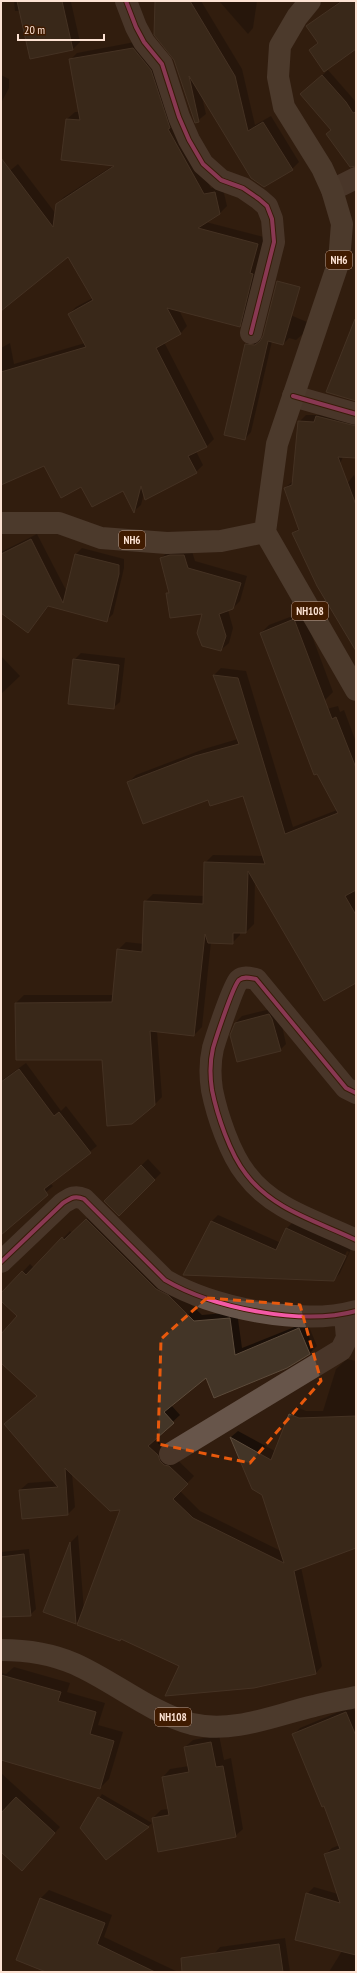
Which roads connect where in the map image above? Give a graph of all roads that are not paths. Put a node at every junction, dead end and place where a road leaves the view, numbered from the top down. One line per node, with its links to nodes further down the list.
1 (126, 1): 5 (street)
2 (310, 1): 4 (highway, NH6)
3 (356, 178): 4 (street)
4 (332, 190): 6 (highway, NH6)
5 (251, 333)
6 (293, 396): 7 (street); 9 (highway, NH6)
7 (356, 414)
8 (1, 523): 9 (highway, NH6)
9 (265, 532): 10 (highway, NH108)
10 (356, 690)
11 (356, 1093): 12 (street)
12 (356, 1240)
13 (1, 1262): 14 (street)
14 (350, 1313): 15 (street)
15 (170, 1454)
16 (1, 1650): 17 (highway, NH108)
17 (356, 1697)

